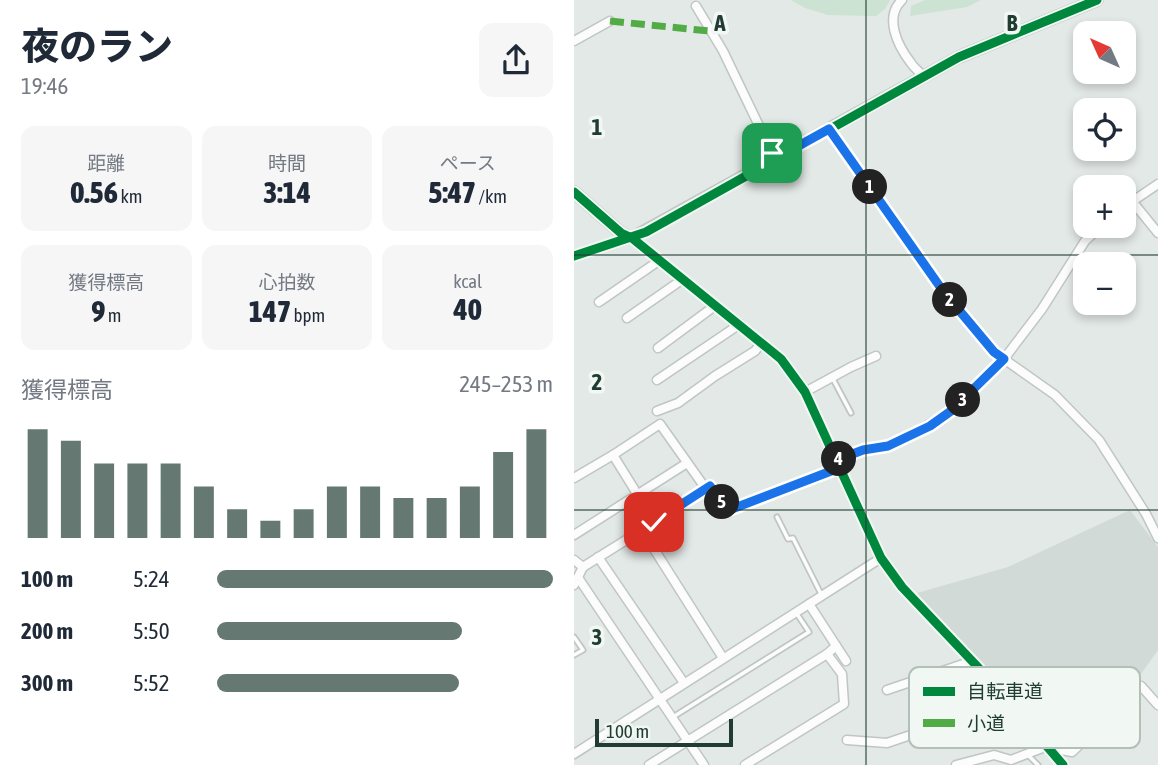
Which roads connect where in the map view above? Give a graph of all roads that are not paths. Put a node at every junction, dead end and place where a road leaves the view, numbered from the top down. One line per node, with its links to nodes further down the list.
1 (902, 0): 6 (street)
2 (1097, 0): 6 (street)
3 (696, 6): 8 (street)
4 (610, 21): 5 (street)
5 (574, 41)
6 (923, 76): 7 (street)
7 (829, 129): 8 (street); 26 (street)
8 (775, 159): 14 (street)
9 (1158, 184): 11 (street)
10 (574, 192): 14 (street)
11 (1136, 198)
12 (1136, 206): 13 (street)
13 (1158, 233)
14 (632, 238): 16 (street); 17 (street)
15 (1088, 238): 26 (street)
16 (574, 257)
17 (660, 260): 18 (street); 19 (street)
18 (683, 279): 20 (street); 21 (street)
19 (599, 302)
20 (716, 305): 22 (street); 24 (street)
21 (627, 318)
22 (740, 324): 23 (street); 28 (street)
23 (762, 342): 29 (street); 30 (street)
24 (658, 348)
25 (876, 356): 27 (street)
26 (1004, 359): 34 (street); 42 (street)
27 (832, 377): 29 (street); 31 (lane)
28 (657, 380)
29 (805, 392): 34 (street)
30 (657, 411)
31 (851, 413)
32 (613, 455): 33 (street); 35 (street); 37 (street)
33 (687, 463): 36 (street); 37 (street)
34 (838, 465): 36 (street); 44 (street)
35 (574, 478)
36 (706, 489): 39 (street)
37 (637, 494): 39 (street); 41 (street)
38 (777, 517): 48 (lane)
39 (654, 522): 40 (street)
40 (642, 530): 43 (street); 55 (street)
41 (574, 535)
42 (1158, 538)
43 (598, 557): 46 (street); 61 (street)
44 (881, 558): 48 (street); 57 (street)
45 (574, 560): 46 (street)
46 (583, 566): 47 (street)
47 (577, 582): 64 (street)
48 (822, 596): 49 (street)
49 (809, 604): 50 (street); 52 (street)
50 (796, 612): 55 (street); 66 (lane)
51 (574, 637): 54 (lane)
52 (836, 646): 53 (street); 56 (street)
53 (827, 654): 69 (street); 78 (street)
54 (574, 655)
55 (723, 658): 61 (street)
56 (846, 661)
57 (972, 661): 58 (street); 59 (street)
58 (954, 667)
59 (977, 667)
60 (909, 682): 63 (street)
61 (684, 683): 64 (street)
62 (1140, 688): 65 (street)
63 (887, 690)
64 (660, 699): 66 (street); 74 (street)
65 (1158, 705)
66 (673, 718): 69 (street)
67 (909, 736): 68 (street)
68 (847, 740)
69 (688, 741): 76 (street); 77 (street)
70 (1042, 748): 75 (street)
71 (1046, 748): 81 (street)
72 (1050, 748): 73 (street)
73 (1076, 748)
74 (574, 754)
75 (1027, 754): 79 (street); 80 (lane)
76 (649, 765)
77 (704, 765)
78 (745, 765)
79 (956, 765)
80 (1038, 765)
81 (1063, 765)

